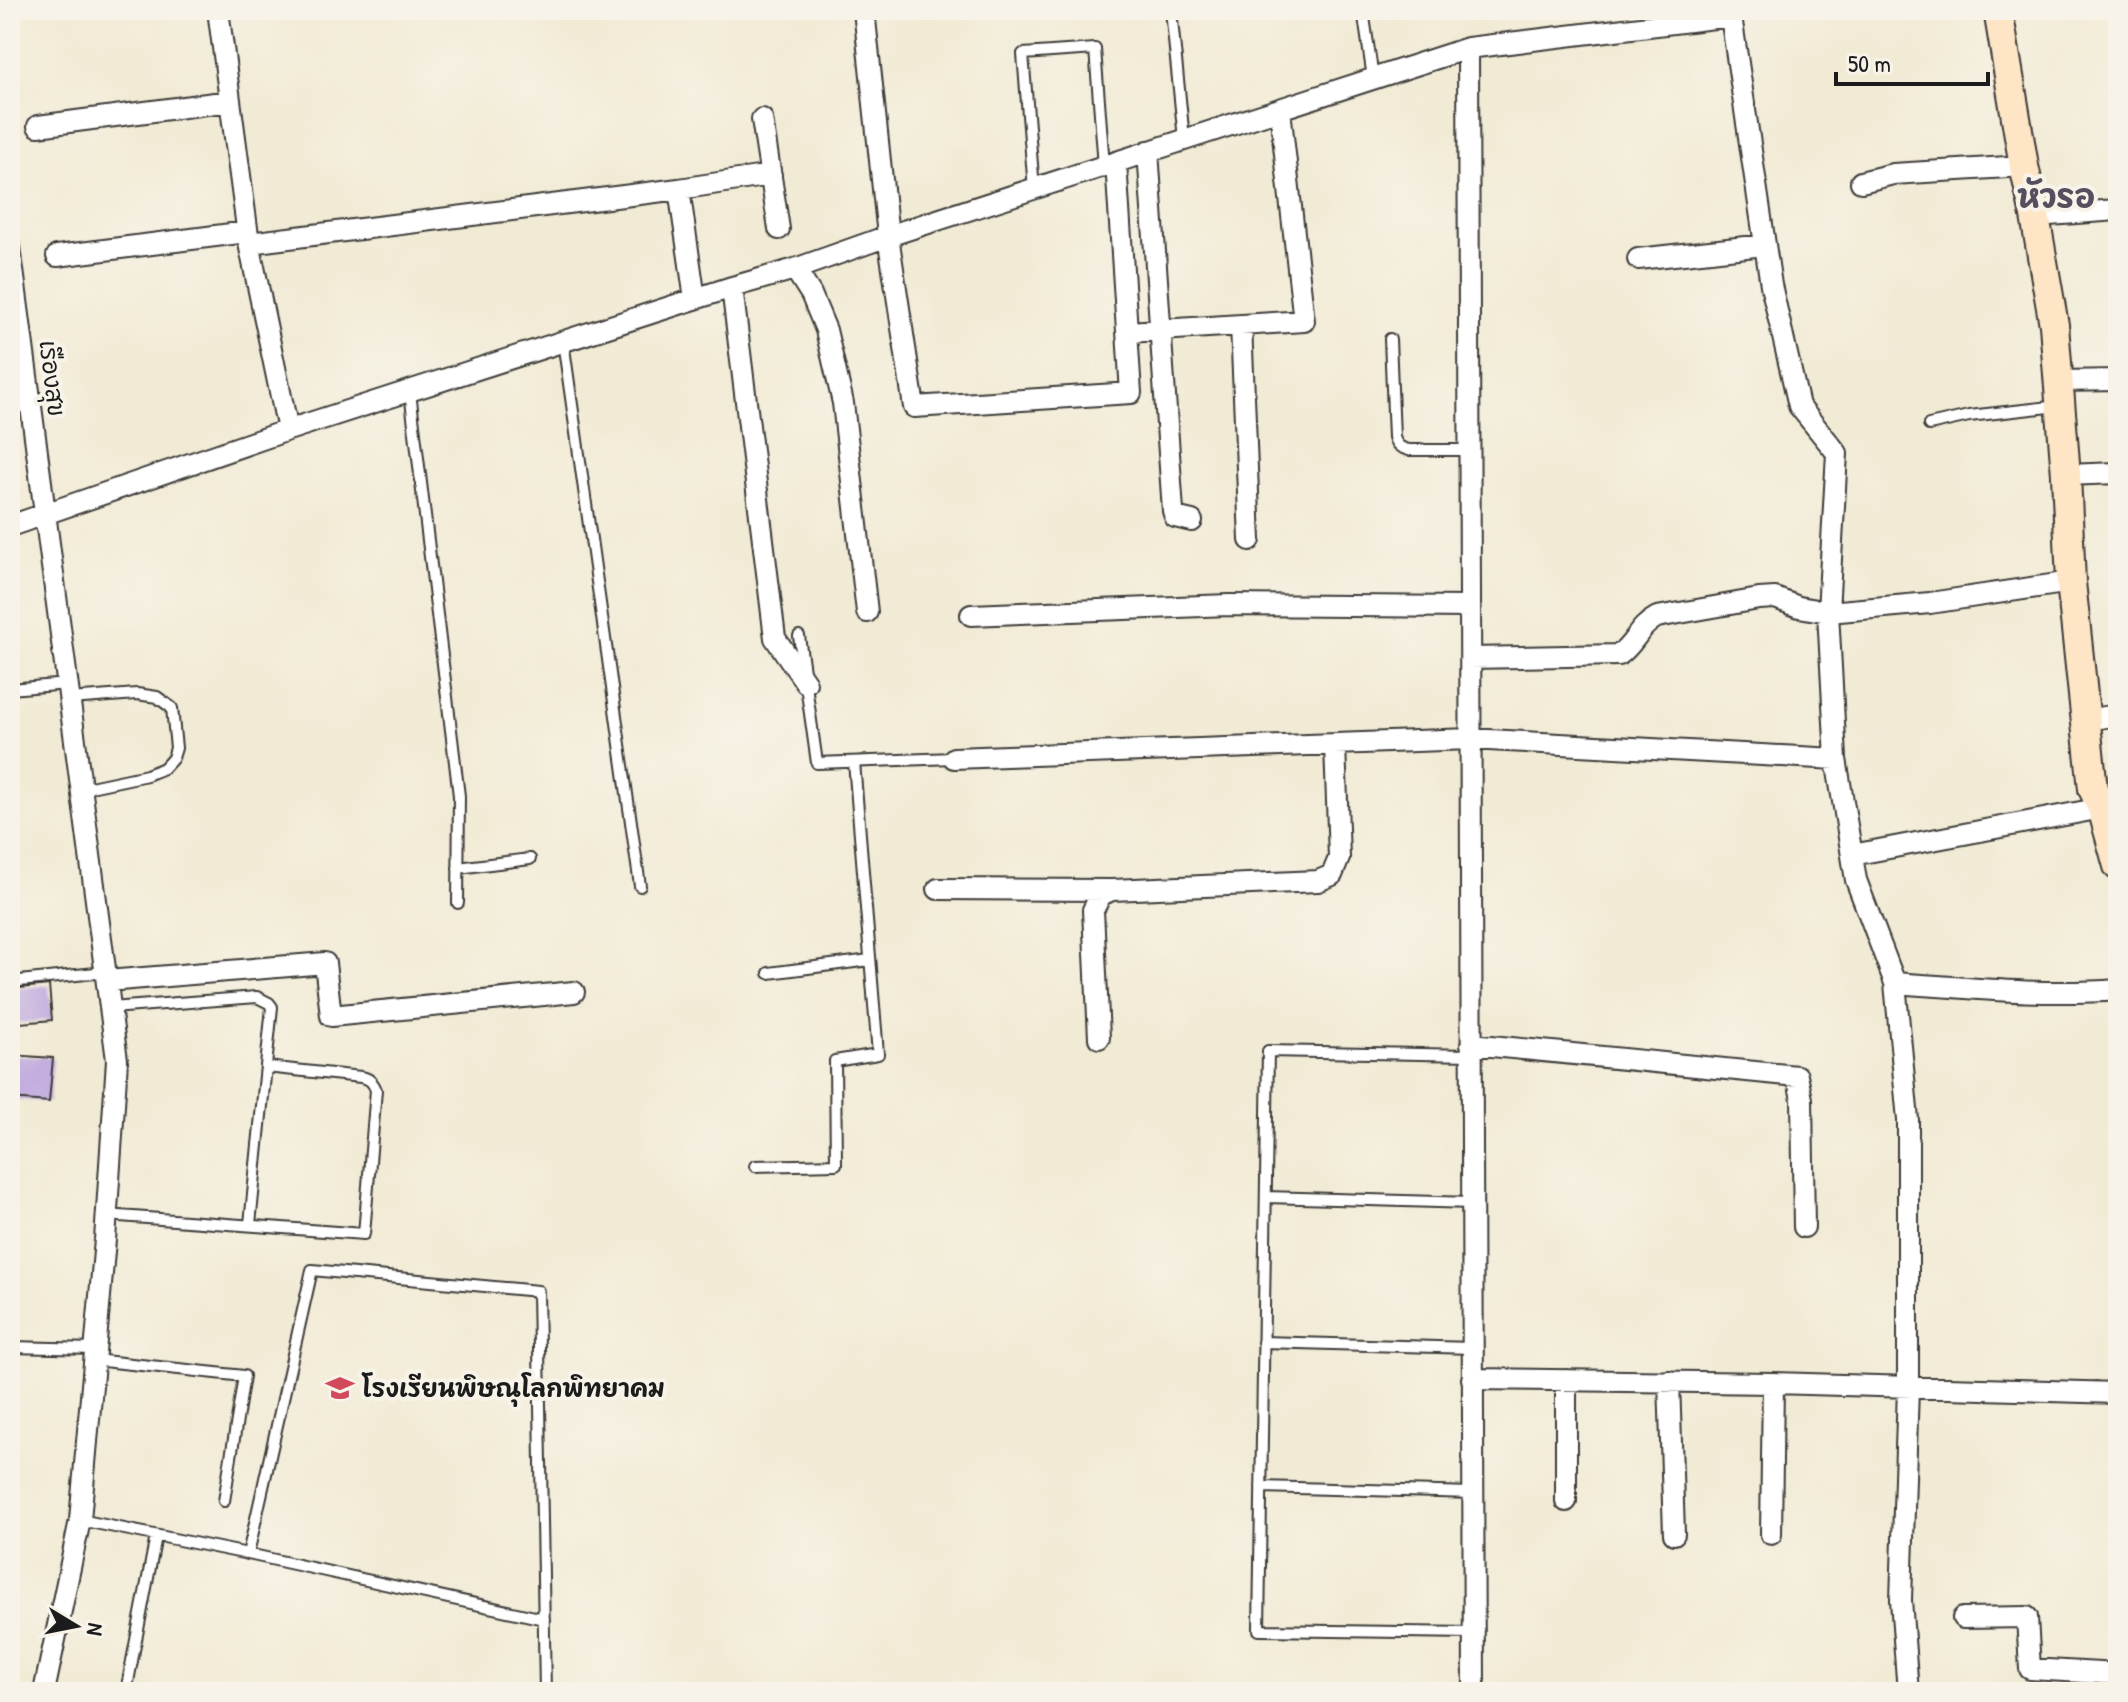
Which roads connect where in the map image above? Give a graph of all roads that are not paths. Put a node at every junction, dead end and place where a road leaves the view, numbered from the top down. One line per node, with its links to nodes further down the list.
1 (218, 10): 9 (street)
2 (864, 10): 24 (street)
3 (1171, 10): 13 (lane)
4 (1363, 10): 8 (lane)
5 (1998, 10): 16 (main road)
6 (1732, 13): 7 (street); 26 (street)
7 (1468, 48): 8 (street); 44 (street)
8 (1373, 78): 10 (street)
9 (230, 101): 12 (street); 25 (street)
10 (1280, 110): 13 (street); 33 (street)
11 (762, 119): 17 (street)
12 (38, 126)
13 (1184, 139): 14 (street)
14 (1148, 151): 15 (street); 34 (street)
15 (1110, 164): 20 (street); 20 (lane); 35 (street)
16 (2024, 166): 18 (street); 22 (main road)
17 (771, 175): 19 (street); 23 (street)
18 (1861, 182)
19 (679, 189): 25 (street); 32 (street)
20 (1034, 189): 24 (street)
21 (2118, 210): 22 (street)
22 (2035, 216): 41 (main road)
23 (779, 229)
24 (888, 236): 30 (street); 35 (street)
25 (248, 238): 28 (street); 43 (street)
26 (1764, 245): 29 (street); 54 (street)
27 (10, 247): 38 (street, เรืองสุข)
28 (57, 256)
29 (1638, 259)
30 (795, 269): 31 (street); 53 (street)
31 (732, 287): 32 (street); 58 (street)
32 (695, 299): 37 (street)
33 (1241, 325): 34 (street); 50 (street)
34 (1160, 330): 35 (street); 48 (street)
35 (1128, 332)
36 (1390, 339): 44 (lane)
37 (563, 341): 40 (street); 74 (lane)
38 (18, 375): 47 (street, เรืองสุข)
39 (2118, 380): 41 (street)
40 (410, 392): 43 (street); 73 (lane)
41 (2060, 393): 42 (lane); 46 (main road)
42 (1929, 425)
43 (288, 430): 47 (street)
44 (1469, 450): 52 (street)
45 (2118, 473): 46 (street)
46 (2066, 475): 51 (main road)
47 (45, 516): 49 (street); 60 (street, เรืองสุข)
48 (1192, 521)
49 (10, 526)
50 (1250, 540)
51 (2071, 582): 54 (street); 62 (main road)
52 (1470, 607): 55 (street); 57 (street)
53 (867, 612)
54 (1828, 612): 57 (street); 66 (street)
55 (971, 615)
56 (799, 636): 58 (lane)
57 (1471, 658): 63 (street)
58 (806, 683): 67 (lane)
59 (10, 689): 60 (lane)
60 (68, 692): 68 (street, เรืองสุข); 68 (lane)
61 (2118, 715): 62 (street)
62 (2086, 720): 69 (main road)
63 (1470, 739): 64 (street); 66 (street); 87 (street)
64 (1335, 744): 65 (street); 76 (street)
65 (954, 758): 67 (lane)
66 (1836, 759): 70 (street)
67 (854, 762): 78 (lane)
68 (81, 789): 80 (street, เรืองสุข)
69 (2102, 808): 70 (street); 72 (main road)
70 (1852, 855): 82 (street)
71 (530, 859): 73 (lane)
72 (2118, 866)
73 (458, 868): 77 (lane)
74 (640, 886)
75 (938, 889): 76 (street)
76 (1112, 890): 86 (street)
77 (458, 903)
78 (870, 960): 79 (lane); 89 (lane)
79 (769, 973)
80 (106, 976): 81 (lane); 84 (street); 85 (street, เรืองสุข)
81 (10, 982)
82 (1895, 983): 83 (street); 103 (street)
83 (2118, 990)
84 (574, 992)
85 (111, 1008): 88 (lane); 92 (street, เรืองสุข)
86 (1099, 1038)
87 (1471, 1049): 90 (lane); 91 (street); 94 (street)
88 (266, 1067): 93 (lane); 93 (lane)
89 (755, 1166)
90 (1266, 1197): 91 (lane); 95 (lane)
91 (1472, 1203): 97 (street)
92 (106, 1215): 93 (lane); 98 (street, เรืองสุข)
93 (250, 1224)
94 (1804, 1227)
95 (1263, 1342): 97 (lane); 105 (lane)
96 (10, 1347): 98 (lane)
97 (1472, 1348): 99 (street)
98 (94, 1354): 107 (lane); 109 (street, เรืองสุข)
99 (1472, 1379): 100 (street); 106 (street)
100 (1566, 1380): 101 (street); 108 (street)
101 (1669, 1381): 102 (street); 110 (street)
102 (1773, 1383): 103 (street); 111 (street)
103 (1908, 1388): 104 (street); 122 (street)
104 (2118, 1393)
105 (1261, 1487): 106 (lane); 116 (lane)
106 (1473, 1493): 116 (street)
107 (224, 1501)
108 (1566, 1501)
109 (80, 1520): 112 (lane); 118 (street, เรืองสุข)
110 (1674, 1534)
111 (1771, 1534)
112 (156, 1536): 113 (lane); 119 (lane)
113 (248, 1554): 115 (lane); 115 (lane)
114 (1963, 1618): 117 (street)
115 (544, 1619): 120 (lane)
116 (1473, 1633): 121 (street)
117 (2118, 1674)
118 (44, 1692)
119 (126, 1692)
120 (545, 1692)
121 (1474, 1692)
122 (1908, 1692)

